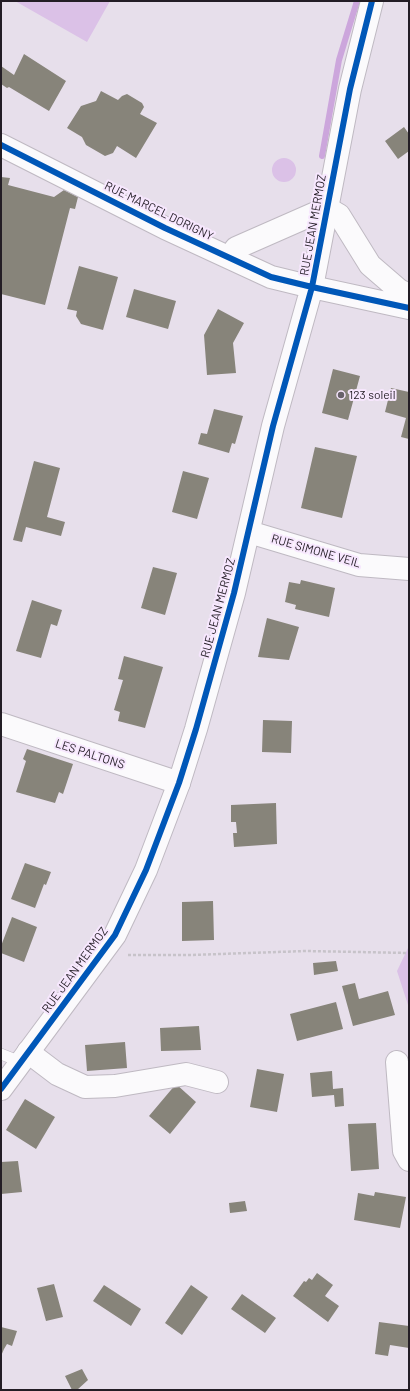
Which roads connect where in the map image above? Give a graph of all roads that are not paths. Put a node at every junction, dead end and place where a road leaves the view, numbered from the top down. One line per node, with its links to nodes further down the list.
1 (372, 1): 3 (street, RUE JEAN MERMOZ)
2 (1, 145): 4 (street, RUE MARCEL DORIGNY)
3 (327, 208): 4 (street); 5 (street, RUE JEAN MERMOZ); 6 (street)
4 (230, 258): 5 (street, RUE MARCEL DORIGNY)
5 (312, 287): 7 (street, RUE MARCEL DORIGNY); 8 (street, RUE JEAN MERMOZ)
6 (409, 295)
7 (409, 308)
8 (249, 532): 9 (street, RUE SIMONE VEIL); 11 (street, RUE JEAN MERMOZ)
9 (409, 569)
10 (1, 724): 11 (street, LES PALTONS)
11 (179, 783): 12 (street, RUE JEAN MERMOZ)
12 (17, 1056): 14 (street); 15 (street, RUE JEAN MERMOZ)
13 (397, 1062): 16 (street)
14 (216, 1082)
15 (1, 1089)
16 (409, 1160)

